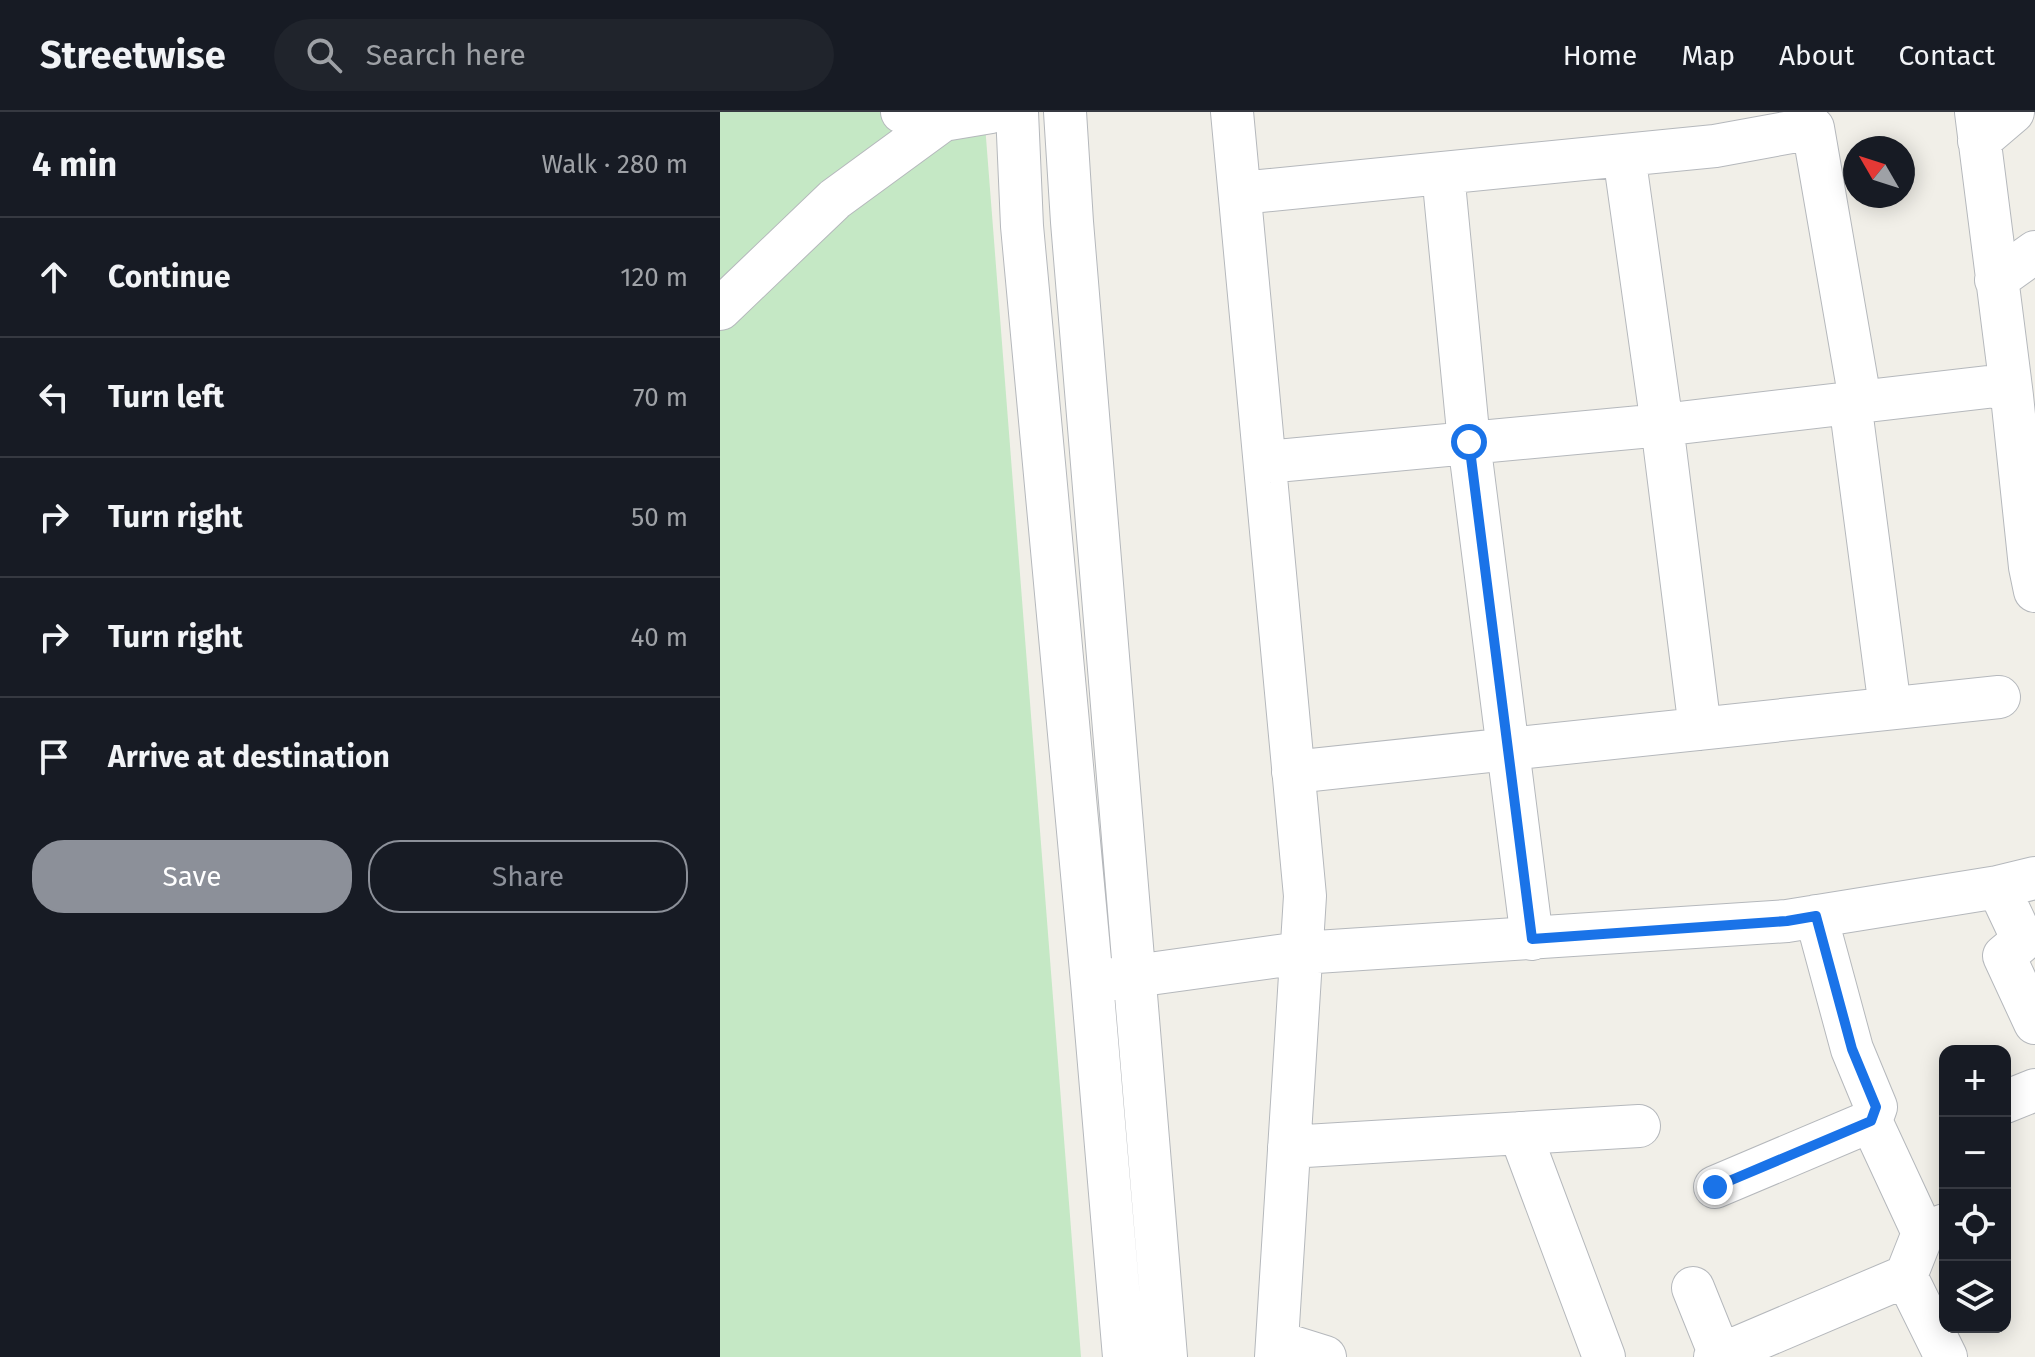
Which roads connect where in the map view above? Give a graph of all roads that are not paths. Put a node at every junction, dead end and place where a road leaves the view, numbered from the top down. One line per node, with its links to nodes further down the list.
1 (902, 112): 7 (street)
2 (991, 112): 7 (street)
3 (1017, 112): 32 (street)
4 (1065, 112): 31 (street)
5 (1232, 112): 12 (street)
6 (2013, 112): 9 (street)
7 (943, 120): 15 (street)
8 (1811, 120): 10 (street); 17 (street)
9 (1977, 127): 14 (street)
10 (1624, 155): 11 (street); 18 (street)
11 (1443, 173): 12 (street); 19 (street)
12 (1240, 193): 20 (street)
13 (2035, 252): 14 (street)
14 (1996, 280): 16 (street)
15 (720, 309)
16 (2012, 396): 17 (street); 21 (street)
17 (1855, 401): 18 (street); 23 (street)
18 (1662, 425): 19 (street); 24 (street)
19 (1469, 442): 20 (street); 25 (street)
20 (1265, 462): 26 (street)
21 (2035, 591)
22 (1999, 697): 23 (street)
23 (1890, 708): 24 (street)
24 (1700, 729): 25 (street)
25 (1510, 748): 26 (street); 29 (street)
26 (1293, 772): 30 (street)
27 (2017, 882): 28 (street); 33 (street)
28 (1816, 916): 29 (street); 36 (street)
29 (1532, 939): 30 (street)
30 (1301, 953): 31 (street); 39 (street)
31 (1135, 978): 32 (street); 47 (street)
32 (1092, 982): 46 (street)
33 (2035, 1023)
34 (2035, 1090): 35 (street)
35 (2011, 1100)
36 (1871, 1121): 40 (street); 41 (street)
37 (1639, 1126): 38 (street)
38 (1520, 1133): 39 (street); 49 (street)
39 (1289, 1147): 44 (street)
40 (1715, 1187)
41 (1934, 1229): 42 (street)
42 (1906, 1276): 45 (street); 50 (street)
43 (1693, 1288): 45 (street)
44 (1276, 1349): 48 (street)
45 (1717, 1356)
46 (1124, 1357)
47 (1166, 1357)
48 (1325, 1357)
49 (1604, 1357)
50 (1946, 1357)

